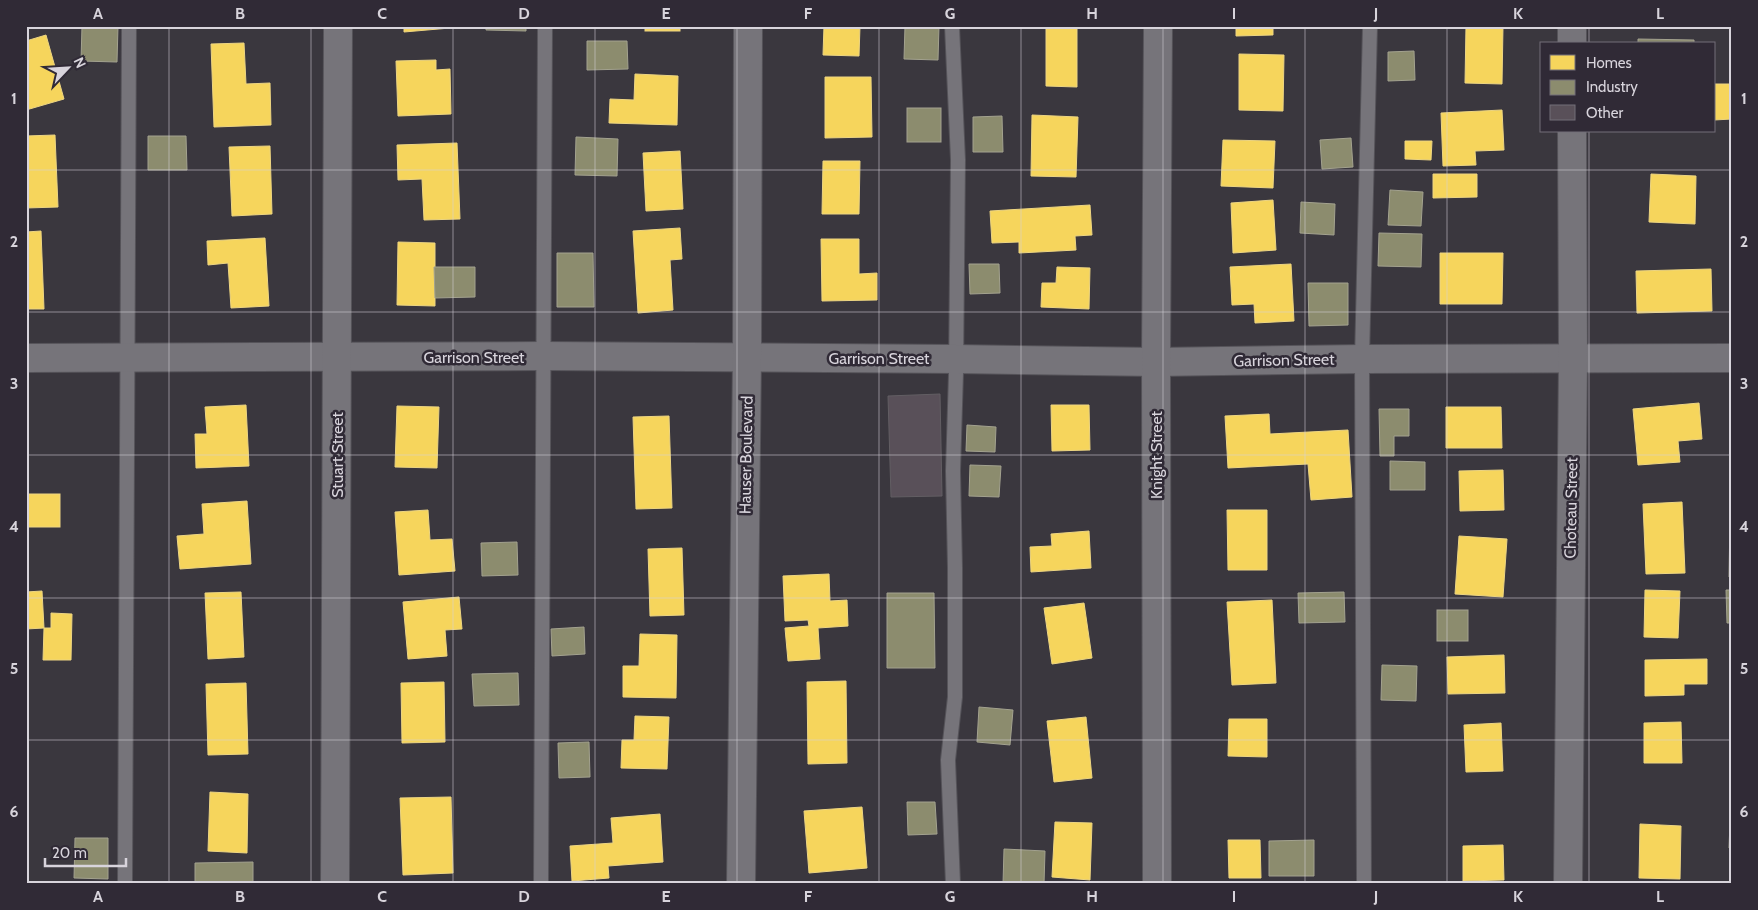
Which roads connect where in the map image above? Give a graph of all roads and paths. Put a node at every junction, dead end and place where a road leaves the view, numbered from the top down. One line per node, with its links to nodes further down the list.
1 (128, 26): 17 (lane)
2 (338, 26): 12 (street, Stuart Street)
3 (545, 26): 11 (lane)
4 (748, 26): 13 (street, Hauser Boulevard)
5 (952, 26): 18 (lane)
6 (1158, 26): 20 (street, Knight Street)
7 (1370, 26): 19 (lane)
8 (1572, 26): 9 (street)
9 (1572, 42)
10 (1572, 132): 15 (street, Choteau Street)
11 (543, 356): 12 (street, Garrison Street); 13 (street, Garrison Street); 23 (lane)
12 (337, 357): 17 (street, Garrison Street); 22 (street, Stuart Street)
13 (747, 357): 18 (street, Garrison Street); 24 (street, Hauser Boulevard)
14 (26, 358): 17 (street, Garrison Street)
15 (1572, 358): 16 (street, Garrison Street); 19 (street, Garrison Street); 28 (street, Choteau Street)
16 (1732, 358)
17 (128, 359): 21 (lane)
18 (956, 359): 20 (street, Garrison Street); 25 (lane)
19 (1362, 359): 20 (street, Garrison Street); 27 (lane)
20 (1156, 362): 26 (street, Knight Street)
21 (125, 884)
22 (335, 884)
23 (541, 884)
24 (741, 884)
25 (953, 884)
26 (1157, 884)
27 (1364, 884)
28 (1568, 884)

